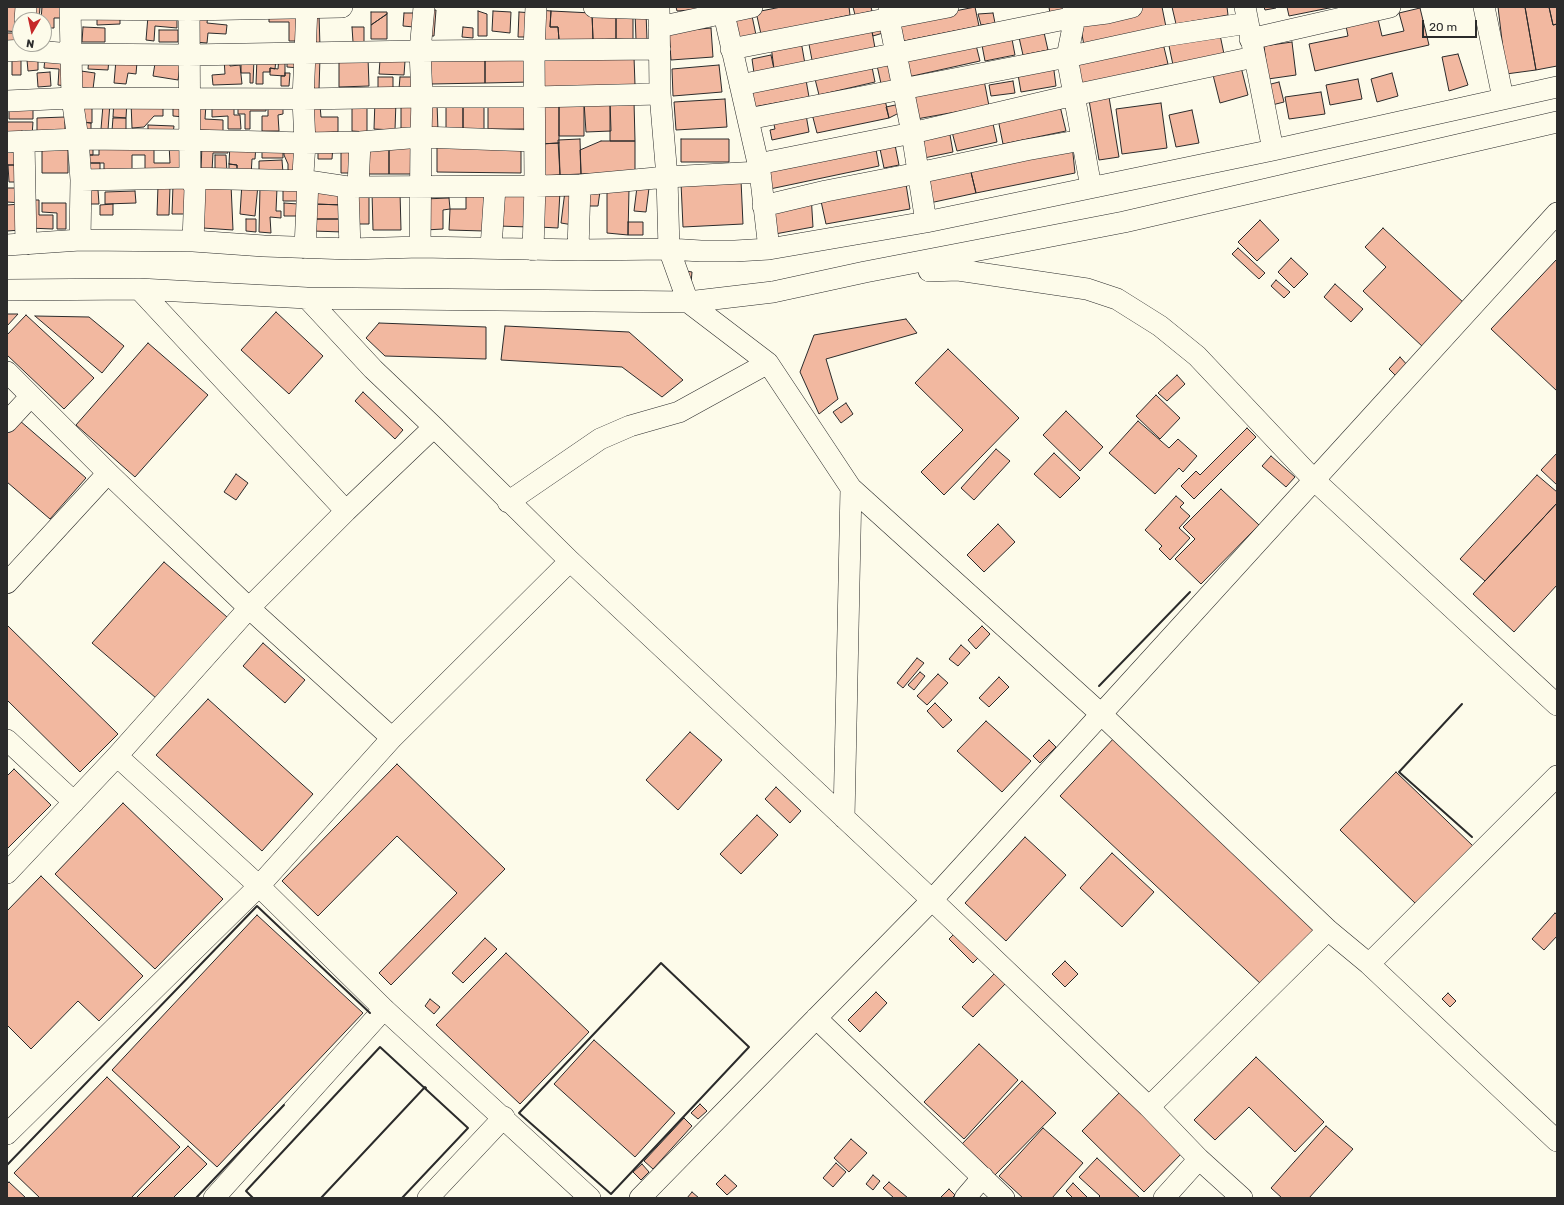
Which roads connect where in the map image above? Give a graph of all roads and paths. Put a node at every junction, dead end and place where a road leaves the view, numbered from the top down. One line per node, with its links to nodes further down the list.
1 (342, 7): 11 (street)
2 (424, 7): 21 (street)
3 (536, 7): 20 (street)
4 (594, 7): 16 (street)
5 (752, 7): 13 (street)
6 (948, 7): 15 (street)
7 (1132, 7): 14 (street)
8 (1390, 7): 17 (street)
9 (1484, 7): 36 (street)
10 (70, 8): 12 (street); 24 (street)
11 (307, 8): 12 (street); 23 (street)
12 (188, 9): 26 (street)
13 (722, 10): 16 (street); 19 (street)
14 (1074, 12): 25 (street); 27 (street)
15 (889, 13): 19 (street); 25 (street)
16 (659, 14): 18 (street)
17 (1249, 32): 27 (street); 32 (street); 51 (street)
18 (660, 49): 20 (street); 31 (street)
19 (732, 49): 28 (street)
20 (534, 50): 21 (street); 34 (street)
21 (420, 51): 23 (street); 33 (street)
22 (52, 52): 24 (street)
23 (306, 53): 26 (street); 38 (street)
24 (71, 54): 26 (street); 35 (street)
25 (896, 54): 28 (street); 30 (street)
26 (188, 55): 37 (street)
27 (1067, 57): 30 (street); 32 (street)
28 (740, 85): 40 (street)
29 (1557, 87): 36 (street)
30 (903, 89): 40 (street); 42 (street)
31 (660, 94): 34 (street); 54 (street)
32 (1074, 95): 42 (street); 46 (street)
33 (422, 97): 34 (street); 38 (street); 43 (street)
34 (534, 97): 47 (street)
35 (72, 98): 37 (street); 39 (street); 44 (street)
36 (1503, 98): 51 (street)
37 (189, 99): 38 (street); 45 (street)
38 (303, 99): 50 (street)
39 (7, 101)
40 (748, 119): 52 (street)
41 (1557, 122): 78 (street)
42 (912, 133): 52 (street); 53 (street)
43 (421, 137): 47 (street); 49 (street); 61 (street)
44 (78, 140): 45 (street); 48 (street); 56 (street)
45 (189, 140): 50 (street); 55 (street)
46 (1082, 140): 53 (street); 63 (street)
47 (534, 141): 59 (street)
48 (16, 142): 69 (street)
49 (360, 142): 50 (street); 60 (street)
50 (305, 143): 57 (street)
51 (1273, 150): 63 (street)
52 (759, 168): 54 (street); 64 (street)
53 (918, 173): 64 (street); 66 (street)
54 (667, 177): 58 (street); 77 (street)
55 (190, 178): 56 (street); 57 (street); 68 (street)
56 (81, 180): 67 (street)
57 (308, 181): 60 (street); 71 (street)
58 (580, 185): 59 (street); 76 (street)
59 (535, 186): 62 (street); 75 (street)
60 (353, 187): 61 (street); 73 (street)
61 (421, 187): 62 (street); 70 (street)
62 (495, 187): 72 (street)
63 (1091, 187): 66 (street)
64 (764, 206): 74 (street)
65 (1557, 213): 89 (street)
66 (926, 222): 74 (street)
67 (80, 240): 68 (street); 69 (street)
68 (193, 241): 71 (street)
69 (16, 244)
70 (420, 247): 72 (street); 73 (street)
71 (305, 248): 73 (street)
72 (492, 248): 75 (street)
73 (350, 249)
74 (770, 249): 77 (street)
75 (533, 250): 76 (street)
76 (578, 250): 77 (street)
77 (669, 250): 82 (street)
78 (865, 272): 82 (street); 89 (street)
79 (138, 289): 80 (street); 81 (street); 92 (street)
80 (7, 290)
81 (307, 298): 82 (street); 87 (street)
82 (688, 302): 83 (street)
83 (768, 363): 90 (street); 91 (street)
84 (7, 372): 85 (street)
85 (31, 396): 86 (street); 88 (street)
86 (7, 422)
87 (434, 427): 91 (street); 92 (street)
88 (108, 473): 94 (street); 95 (street)
89 (1314, 480): 96 (street); 97 (street)
90 (851, 488): 97 (street); 103 (street)
91 (508, 502): 93 (street)
92 (346, 511): 95 (street)
93 (570, 561): 98 (street); 103 (street)
94 (7, 583)
95 (249, 608): 98 (street); 100 (street)
96 (1557, 705)
97 (1102, 714): 106 (street); 107 (street)
98 (392, 738): 105 (street)
99 (7, 740): 102 (street)
100 (117, 756): 102 (street); 105 (street)
101 (1557, 776): 108 (street)
102 (74, 802): 104 (street)
103 (844, 818): 106 (street)
104 (7, 873)
105 (259, 886): 109 (street); 113 (street)
106 (932, 900): 110 (street); 111 (street)
107 (1328, 930): 108 (street); 111 (street)
108 (1369, 964): 114 (street)
109 (384, 1009): 112 (street); 117 (street)
110 (816, 1018): 116 (street); 120 (street)
111 (1149, 1107): 115 (street)
112 (504, 1117): 118 (street); 119 (street)
113 (7, 1134)
114 (1557, 1141)
115 (1199, 1159): 123 (street); 124 (street)
116 (982, 1177): 121 (street); 122 (street)
117 (214, 1198)
118 (428, 1198)
119 (590, 1198)
120 (640, 1198)
121 (965, 1198)
122 (1004, 1198)
123 (1164, 1198)
124 (1242, 1198)

